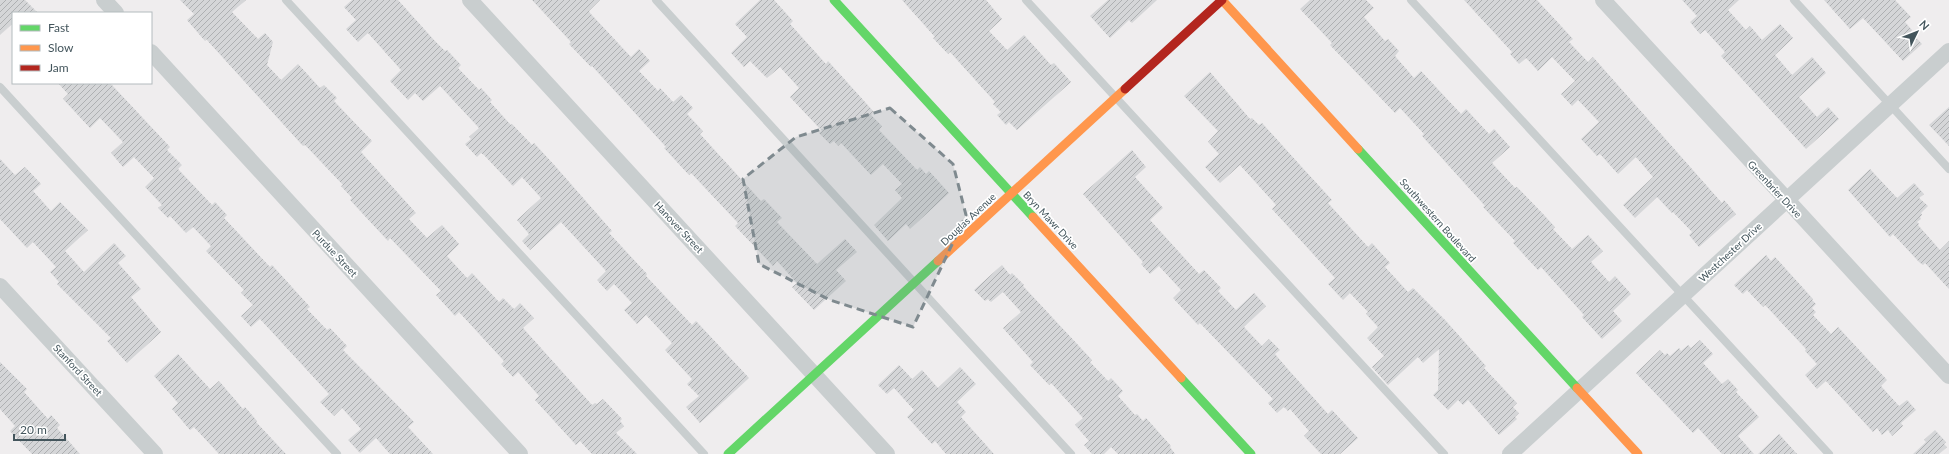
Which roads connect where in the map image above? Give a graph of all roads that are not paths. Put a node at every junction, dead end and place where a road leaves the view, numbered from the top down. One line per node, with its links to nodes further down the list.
1 (104, 0): 11 (street)
2 (286, 0): 29 (lane)
3 (470, 0): 23 (street, Hanover Street)
4 (656, 0): 20 (lane)
5 (834, 0): 18 (street, Bryn Mawr Drive)
6 (1026, 0): 15 (lane)
7 (1222, 0): 15 (street, Douglas Avenue); 25 (street, Southwestern Boulevard)
8 (1412, 0): 22 (lane)
9 (1603, 0): 19 (street, Greenbrier Drive)
10 (1794, 0): 16 (lane)
11 (115, 12)
12 (1949, 51): 16 (street, Westchester Drive)
13 (152, 53): 28 (street, Purdue Street)
14 (0, 87): 27 (lane)
15 (1115, 98): 18 (street, Douglas Avenue); 34 (lane)
16 (1891, 105): 17 (lane); 19 (street, Westchester Drive)
17 (1949, 169)
18 (1012, 193): 20 (street, Douglas Avenue); 33 (street, Bryn Mawr Drive)
19 (1786, 200): 22 (street, Westchester Drive); 24 (street, Greenbrier Drive)
20 (914, 283): 23 (street, Douglas Avenue); 32 (lane)
21 (0, 286): 26 (street, Stanford Street)
22 (1682, 296): 25 (street, Westchester Drive); 37 (lane)
23 (814, 375): 30 (street, Douglas Avenue); 31 (street, Hanover Street)
24 (1949, 376)
25 (1579, 391): 35 (street, Westchester Drive); 36 (street, Southwestern Boulevard)
26 (155, 454)
27 (337, 454)
28 (520, 454)
29 (704, 454)
30 (728, 454)
31 (887, 454)
32 (1071, 454)
33 (1251, 454)
34 (1444, 454)
35 (1510, 454)
36 (1638, 454)
37 (1829, 454)

